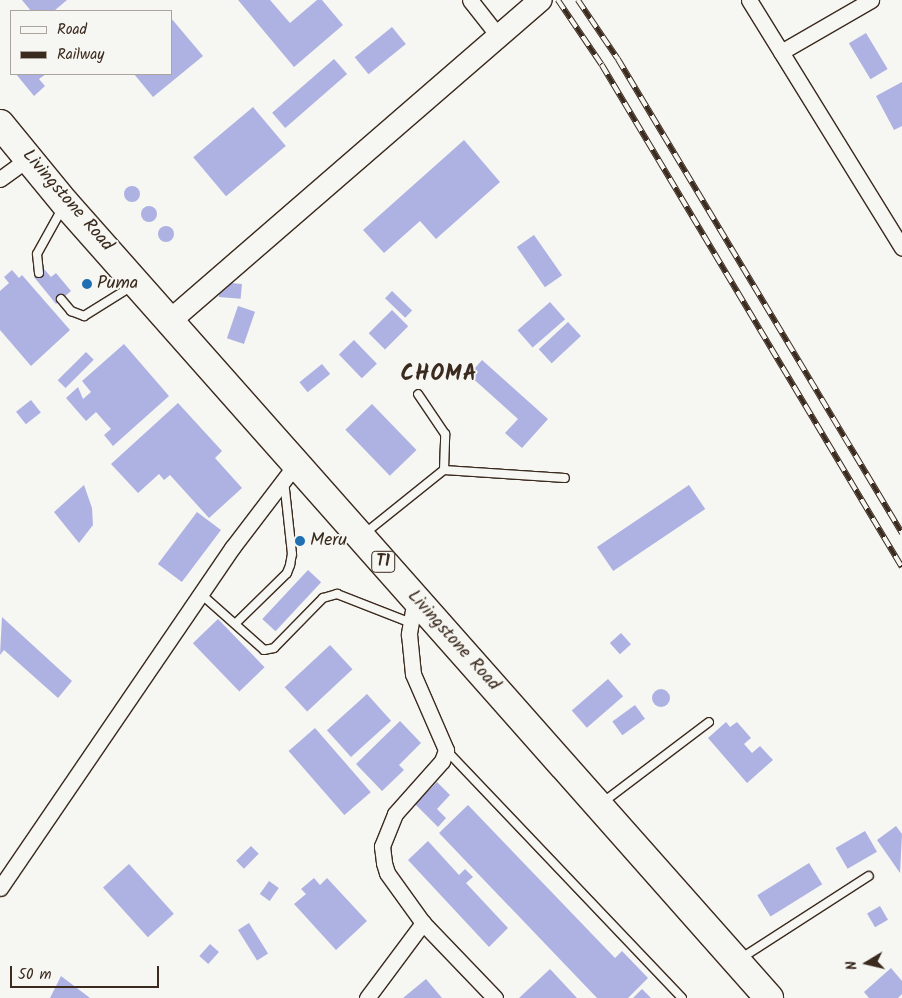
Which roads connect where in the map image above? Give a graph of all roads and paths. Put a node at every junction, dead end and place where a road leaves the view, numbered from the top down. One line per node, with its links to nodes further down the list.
1 (470, 0): 5 (street)
2 (539, 0): 5 (street)
3 (749, 0): 6 (street)
4 (871, 0): 6 (street)
5 (499, 37): 15 (street)
6 (781, 52): 11 (street)
7 (0, 124): 8 (highway, Livingstone Road / T1)
8 (29, 158): 9 (street); 10 (highway, Livingstone Road / T1)
9 (0, 180)
10 (66, 202): 12 (lane); 13 (highway, Livingstone Road / T1)
11 (902, 248)
12 (39, 273)
13 (138, 283): 14 (lane); 15 (highway, Livingstone Road / T1)
14 (61, 299)
15 (171, 320): 18 (highway, Livingstone Road / T1)
16 (418, 394): 17 (lane)
17 (444, 470): 19 (lane); 20 (lane)
18 (290, 471): 20 (highway, Livingstone Road / T1); 21 (street); 23 (lane)
19 (565, 478)
20 (360, 536): 22 (highway, Livingstone Road / T1)
21 (201, 594): 23 (lane); 28 (street)
22 (413, 611): 23 (lane); 25 (street); 26 (highway, Livingstone Road / T1)
23 (236, 623)
24 (709, 722): 26 (lane)
25 (446, 750): 29 (street); 33 (lane)
26 (598, 805): 30 (highway, Livingstone Road / T1)
27 (869, 876): 30 (lane)
28 (0, 888)
29 (423, 923): 31 (street); 32 (street)
30 (736, 962): 34 (highway, Livingstone Road / T1)
31 (367, 998)
32 (495, 998)
33 (682, 998)
34 (769, 998)

